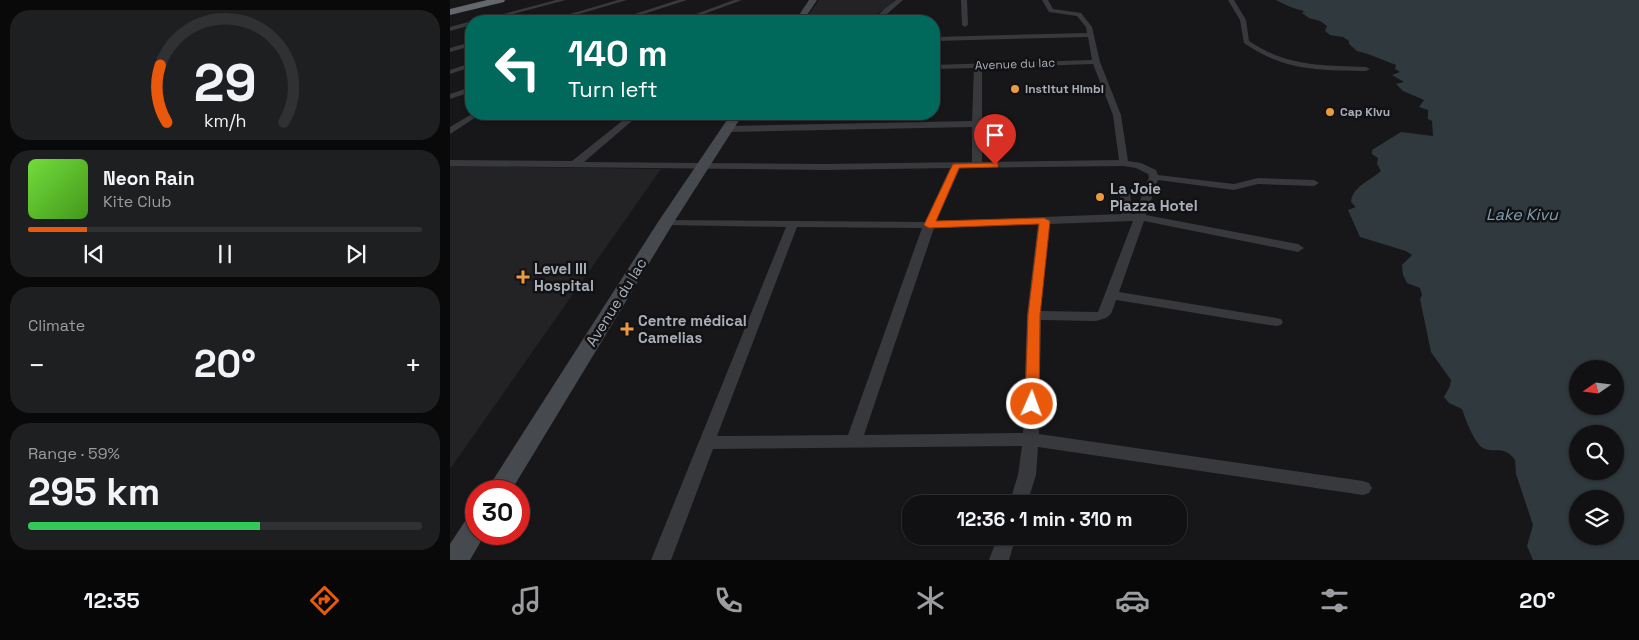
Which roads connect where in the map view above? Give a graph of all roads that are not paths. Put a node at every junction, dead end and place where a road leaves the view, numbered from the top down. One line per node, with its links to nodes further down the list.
1 (500, 0): 11 (highway)
2 (563, 0): 12 (street)
3 (624, 0): 13 (street)
4 (684, 0): 14 (street)
5 (739, 0): 15 (street)
6 (813, 0): 16 (main road)
7 (900, 0): 17 (street)
8 (964, 0): 20 (street)
9 (1045, 0): 23 (street)
10 (1231, 0): 31 (street)
11 (450, 12)
12 (504, 15)
13 (570, 15)
14 (635, 15)
15 (697, 15)
16 (803, 15)
17 (881, 15)
18 (450, 21): 19 (street)
19 (465, 24)
20 (965, 25)
21 (465, 26): 22 (street)
22 (450, 29)
23 (1091, 35): 24 (street); 27 (street)
24 (940, 39)
25 (465, 46): 26 (street)
26 (450, 50)
27 (1096, 62): 28 (street, Avenue du lac); 41 (street)
28 (978, 65): 29 (street, Avenue du lac); 38 (street)
29 (940, 67)
30 (465, 68): 32 (street)
31 (1366, 69)
32 (450, 72)
33 (465, 91): 34 (street)
34 (450, 97)
35 (467, 120): 39 (street)
36 (629, 120): 42 (street)
37 (733, 121): 38 (street); 43 (main road, Avenue du lac)
38 (976, 124): 45 (street)
39 (450, 131)
40 (450, 163): 42 (street)
41 (1124, 163): 45 (street); 46 (street)
42 (574, 165): 43 (street)
43 (702, 166): 44 (street); 51 (main road, Avenue du lac)
44 (956, 166): 45 (street); 53 (street)
45 (977, 166)
46 (1154, 177): 47 (street); 49 (street)
47 (1314, 183)
48 (1125, 190): 49 (street)
49 (1134, 217): 50 (street); 54 (street); 55 (street)
50 (1044, 221): 53 (street); 56 (street)
51 (666, 222): 52 (street); 61 (main road, Avenue du lac)
52 (792, 224): 53 (street); 60 (street)
53 (929, 225): 59 (street)
54 (1298, 248)
55 (1111, 295): 56 (street); 57 (street)
56 (1034, 315): 58 (street)
57 (1276, 322)
58 (1031, 439): 59 (street); 62 (street); 63 (street)
59 (854, 441): 60 (street)
60 (707, 443): 67 (street)
61 (505, 480)
62 (1363, 488)
63 (1021, 495)
64 (465, 544): 66 (main road)
65 (1004, 545): 68 (street)
66 (455, 560)
67 (662, 560)
68 (999, 560)

